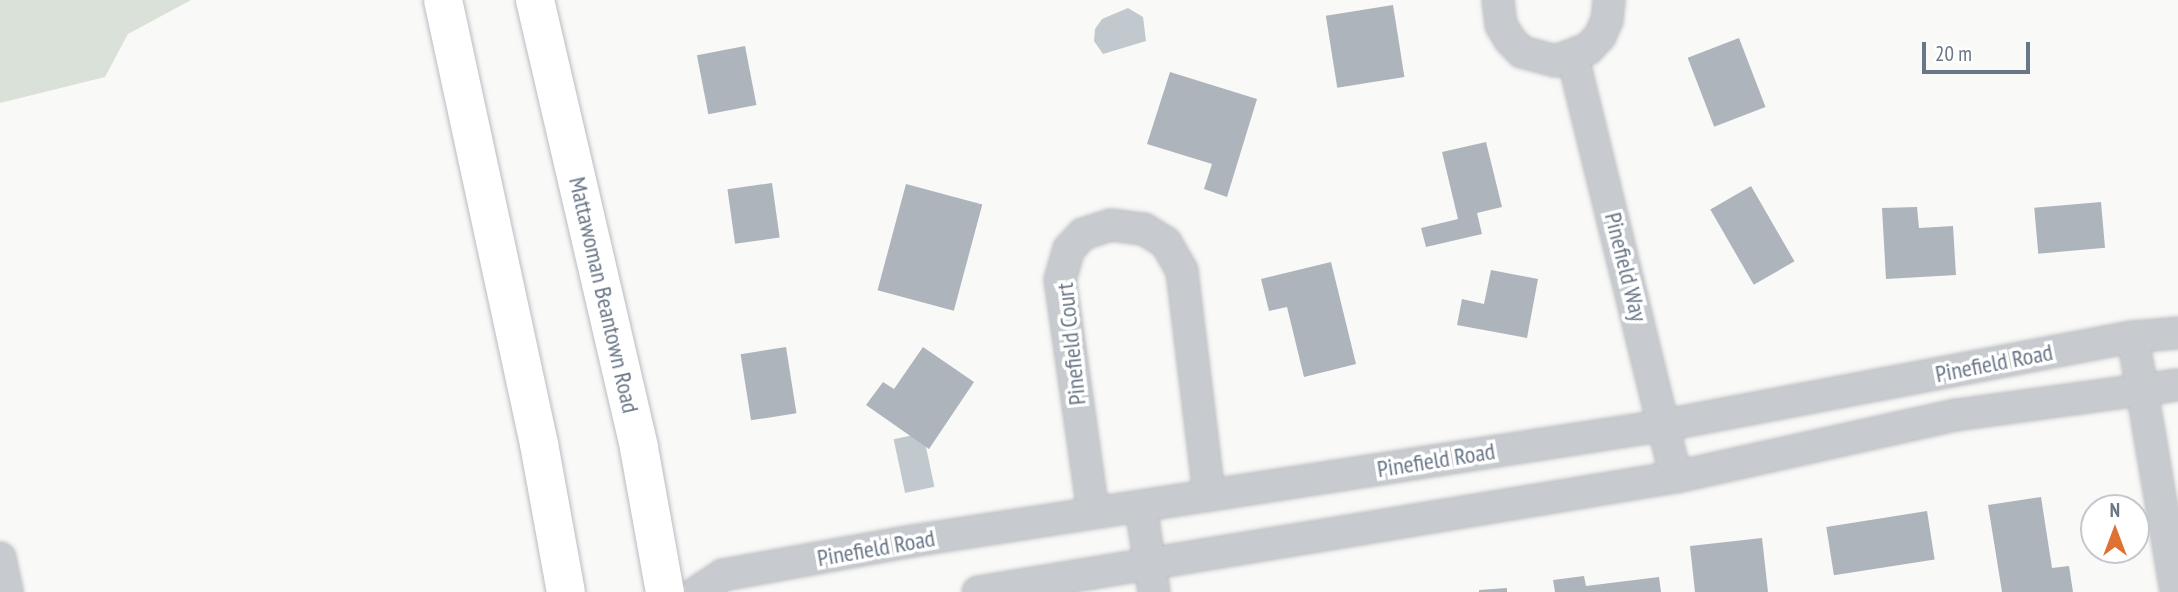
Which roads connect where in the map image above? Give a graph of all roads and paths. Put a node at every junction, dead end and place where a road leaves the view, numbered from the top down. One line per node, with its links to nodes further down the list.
1 (443, 0): 18 (highway)
2 (535, 0): 19 (highway, Mattawoman Beantown Road)
3 (1498, 0): 5 (street)
4 (1609, 0): 5 (street)
5 (1573, 58): 10 (street, Pinefield Way)
6 (2178, 333): 7 (street, Pinefield Road)
7 (2133, 337): 9 (street); 10 (street, Pinefield Road)
8 (2178, 385): 9 (street, Pinefield Road)
9 (2142, 389): 11 (street, Pinefield Road); 23 (street)
10 (1660, 426): 11 (street, Pinefield Way); 12 (street, Pinefield Road)
11 (1676, 477): 16 (street, Pinefield Road)
12 (1209, 495): 13 (street, Pinefield Road); 14 (street, Pinefield Court)
13 (1141, 507): 14 (street, Pinefield Road); 16 (street)
14 (1093, 512): 20 (street, Pinefield Road)
15 (0, 558): 17 (street)
16 (1152, 562): 21 (street, Pinefield Road); 22 (street)
17 (8, 592)
18 (566, 592)
19 (665, 592)
20 (697, 592)
21 (978, 592)
22 (1154, 592)
23 (2176, 592)

